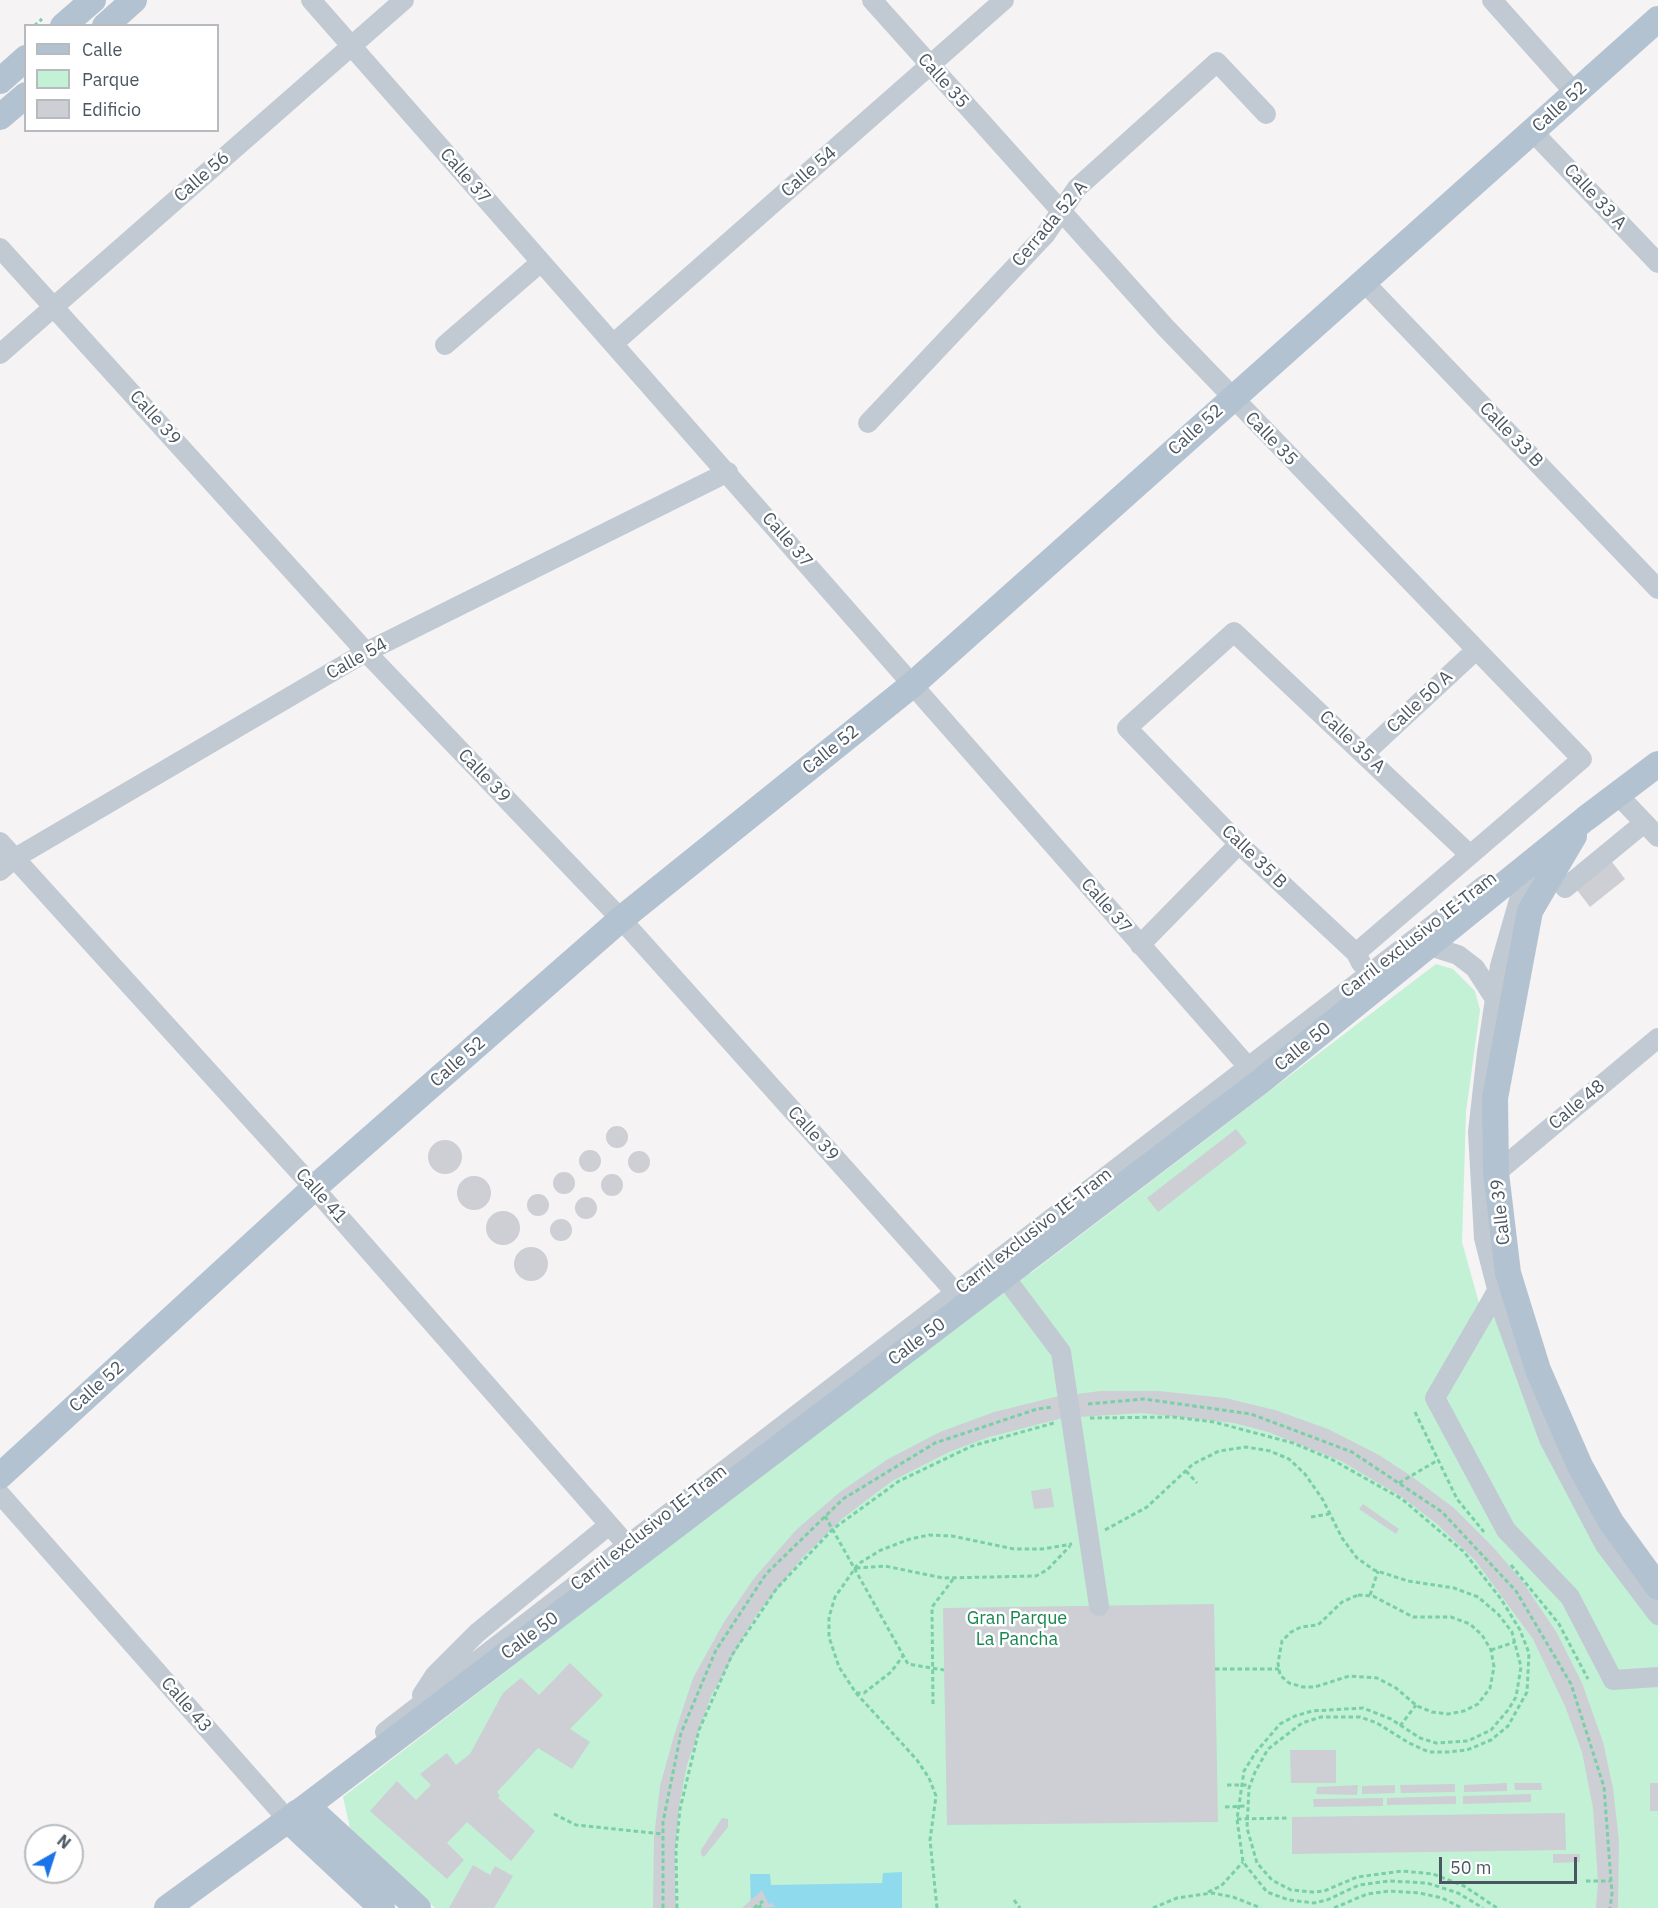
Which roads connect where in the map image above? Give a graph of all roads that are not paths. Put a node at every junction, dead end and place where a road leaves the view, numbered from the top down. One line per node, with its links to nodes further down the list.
1 (93, 0): 9 (main road)
2 (134, 0): 10 (main road)
3 (311, 0): 11 (street, Calle 37)
4 (404, 0): 11 (street, Calle 56)
5 (872, 0): 13 (street, Calle 35)
6 (1004, 0): 13 (street, Calle 54)
7 (1492, 0): 15 (street)
8 (1658, 19): 15 (main road, Calle 52)
9 (65, 24)
10 (107, 24)
11 (351, 46): 22 (street, Calle 37); 25 (street, Calle 56)
12 (24, 60): 14 (main road)
13 (929, 66): 20 (street, Calle 35); 26 (street, Calle 54)
14 (0, 81)
15 (1575, 93): 19 (main road, Calle 52)
16 (24, 96): 18 (main road)
17 (1266, 114): 20 (street, Cerrada 52 A)
18 (0, 117)
19 (1533, 131): 23 (street, Calle 33 A); 24 (main road, Calle 52)
20 (1060, 212): 29 (street, Calle 35); 30 (street, Cerrada 52 A)
21 (0, 248): 25 (street, Calle 39)
22 (541, 262): 26 (street, Calle 37); 27 (street)
23 (1658, 263)
24 (1363, 281): 29 (main road, Calle 52); 32 (street, Calle 33 B)
25 (55, 307): 28 (street, Calle 56); 34 (street, Calle 39)
26 (613, 344): 31 (street, Calle 37)
27 (445, 345)
28 (0, 354)
29 (1232, 398): 33 (street, Calle 35); 35 (main road, Calle 52)
30 (868, 423)
31 (728, 472): 34 (street, Calle 54); 35 (street, Calle 37)
32 (1658, 589)
33 (1476, 650): 38 (street, Calle 50 A); 46 (street, Calle 35)
34 (366, 652): 48 (street, Calle 54); 51 (street, Calle 39)
35 (912, 685): 51 (main road, Calle 52); 53 (street, Calle 37)
36 (1127, 728): 38 (street, Calle 35 A); 45 (street, Calle 35 B)
37 (1658, 751): 47 (street)
38 (1364, 754): 46 (street, Calle 35 A)
39 (1658, 764): 40 (main road, Calle 50)
40 (1617, 794): 41 (main road, Calle 50); 42 (street)
41 (1585, 819): 47 (main road, Calle 50); 59 (main road, Calle 39)
42 (1644, 823): 43 (street); 50 (street)
43 (1658, 837)
44 (0, 842): 48 (street, Calle 41)
45 (1239, 844): 53 (street); 54 (street, Calle 35 B)
46 (1469, 854): 54 (street)
47 (1532, 855): 52 (main road, Calle 50); 56 (street)
48 (15, 858): 49 (street, Calle 54); 60 (street, Calle 41)
49 (0, 872)
50 (1564, 888)
51 (621, 919): 60 (main road, Calle 52); 63 (street, Calle 39)
52 (1420, 943): 55 (main road, Calle 50); 56 (street)
53 (1140, 945): 58 (street, Calle 37)
54 (1356, 953): 55 (street, Calle 35 B)
55 (1370, 983): 58 (main road, Calle 50)
56 (1495, 999): 62 (street)
57 (1658, 1038): 59 (street, Calle 48)
58 (1254, 1074): 61 (main road, Calle 50); 63 (street, Carril exclusivo IE-Tram)
59 (1496, 1173): 62 (main road, Calle 39)
60 (314, 1188): 64 (main road, Calle 52); 66 (street, Calle 41)
61 (1004, 1276): 63 (main road, Calle 50); 69 (street)
62 (1502, 1282): 68 (main road, Calle 39); 70 (street); 71 (street)
63 (961, 1298): 67 (main road, Calle 50)
64 (0, 1476)
65 (0, 1494): 73 (street, Calle 43)
66 (609, 1526): 67 (street, Calle 41); 72 (street)
67 (631, 1550): 72 (street, Carril exclusivo IE-Tram); 73 (main road, Calle 50)
68 (1656, 1579)
69 (1099, 1606)
70 (1658, 1615)
71 (1658, 1677)
72 (410, 1712): 73 (street)
73 (298, 1813): 74 (main road, Calle 43); 75 (main road, Calle 50); 76 (main road, Calle 43)
74 (374, 1903)
75 (167, 1908)
76 (418, 1908)

